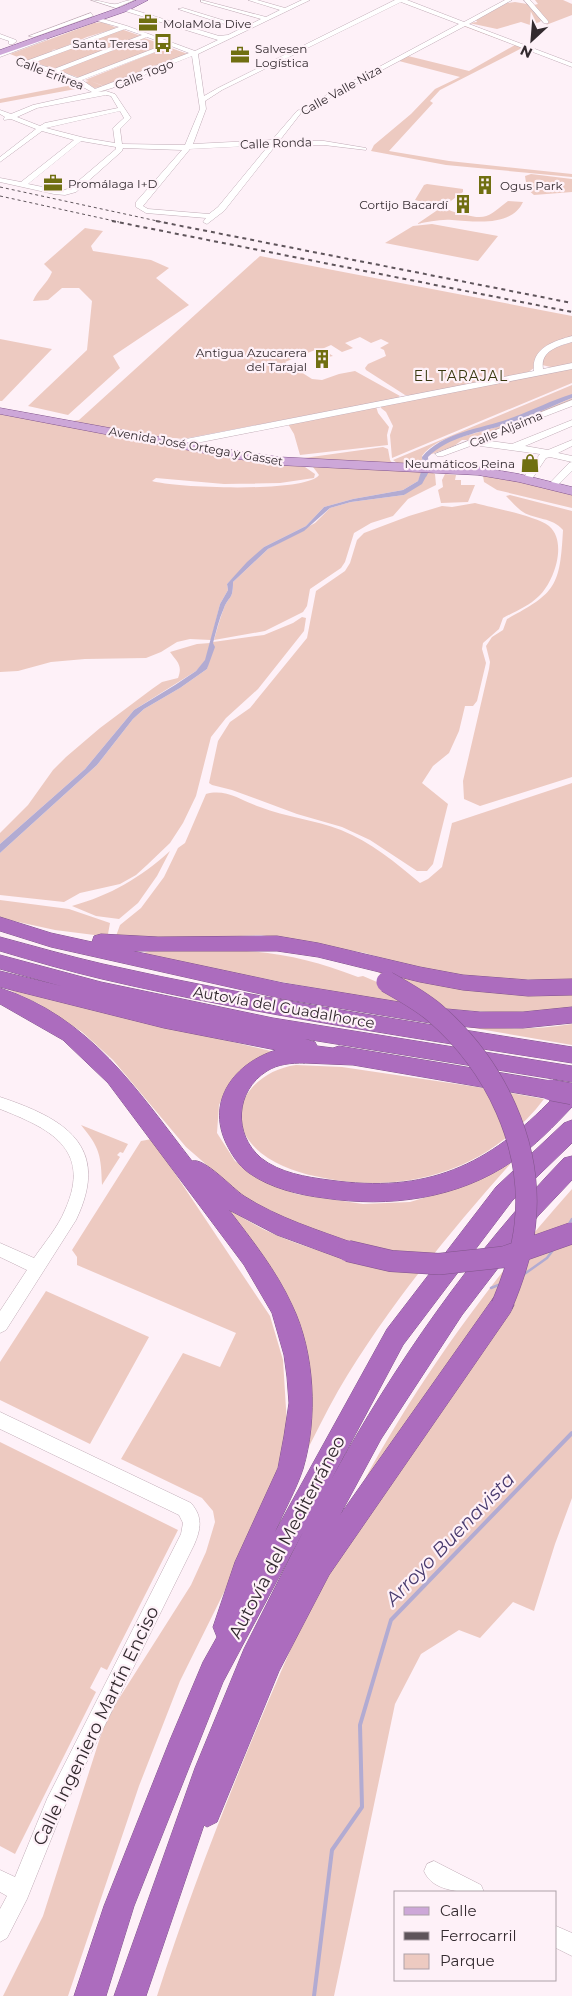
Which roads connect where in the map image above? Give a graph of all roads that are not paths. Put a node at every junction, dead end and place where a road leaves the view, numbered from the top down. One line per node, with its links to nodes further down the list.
1 (94, 0): 12 (street)
2 (131, 0): 12 (street)
3 (137, 0): 12 (main road)
4 (144, 0): 12 (main road)
5 (204, 0): 13 (street); 21 (street)
6 (250, 0): 14 (street)
7 (304, 0): 14 (street)
8 (401, 0): 16 (street); 43 (street)
9 (412, 0): 16 (street)
10 (510, 0): 23 (street, Calle Valle Niza)
11 (527, 0): 22 (street)
12 (121, 7): 18 (main road); 19 (main road); 20 (street)
13 (181, 9): 15 (street); 25 (street)
14 (286, 10): 21 (street)
15 (173, 12)
16 (441, 14): 23 (street)
17 (165, 15): 20 (street)
18 (109, 18): 19 (main road); 19 (street); 24 (street)
19 (90, 19): 30 (street); 33 (main road)
20 (155, 19): 29 (street)
21 (266, 19): 25 (street)
22 (546, 22)
23 (465, 23): 32 (street); 53 (street, Calle Valle Niza)
24 (125, 27): 26 (street); 37 (street)
25 (246, 29): 28 (street)
26 (148, 35): 31 (street); 39 (street)
27 (0, 36): 30 (street)
28 (227, 38): 29 (street, Calle Togo)
29 (219, 40): 34 (street, Calle Togo)
30 (12, 43): 33 (street)
31 (172, 44): 34 (street); 40 (street)
32 (526, 46): 38 (street)
33 (0, 52): 35 (street, Calle Eritrea)
34 (195, 54): 41 (street, Calle Togo); 42 (street)
35 (11, 58)
36 (18, 61): 37 (street, Calle Eritrea)
37 (26, 63): 39 (street, Calle Eritrea)
38 (572, 65)
39 (52, 72): 40 (street, Calle Eritrea)
40 (78, 80): 44 (street, Calle Eritrea)
41 (110, 87): 44 (street, Calle Togo); 45 (street)
42 (202, 89): 43 (street); 46 (street)
43 (220, 89): 46 (street)
44 (93, 92): 45 (street); 49 (street)
45 (114, 95): 47 (street)
46 (203, 100): 55 (street)
47 (122, 109): 51 (street); 54 (street)
48 (0, 112): 49 (street, Calle Ronda)
49 (9, 117): 50 (street); 51 (street, Calle Ronda)
50 (0, 122)
51 (39, 129): 52 (street, Calle Ronda); 57 (street)
52 (78, 140): 54 (street, Calle Ronda); 59 (street)
53 (274, 143): 55 (street, Calle Ronda); 55 (street, Calle Valle Niza); 56 (street, Calle Ronda)
54 (119, 146): 55 (street, Calle Ronda); 59 (street)
55 (188, 147)
56 (364, 149)
57 (0, 160)
58 (0, 180): 59 (street)
59 (22, 185)
60 (572, 340): 62 (street)
61 (572, 366): 62 (street)
62 (539, 372): 68 (street)
63 (572, 403): 66 (street, Calle Aljaima)
64 (0, 411): 68 (main road, Avenida José Ortega y Gasset)
65 (572, 423): 69 (street)
66 (473, 442): 69 (street); 71 (street, Calle Aljaima)
67 (572, 443): 70 (street)
68 (176, 444): 74 (main road, Avenida José Ortega y Gasset)
69 (513, 447): 70 (street)
70 (547, 453): 72 (street); 74 (street)
71 (440, 454)
72 (572, 459)
73 (572, 465): 75 (street)
74 (527, 480): 75 (main road, Avenida José Ortega y Gasset)
75 (552, 486): 76 (main road, Avenida José Ortega y Gasset)
76 (572, 491)
77 (9, 926): 79 (highway); 84 (highway)
78 (0, 944): 86 (highway, Autovía del Guadalhorce)
79 (270, 944): 82 (highway); 104 (highway, bridge)
80 (0, 962): 86 (highway, Autovía del Guadalhorce)
81 (0, 979): 85 (highway)
82 (572, 986)
83 (0, 996): 89 (highway)
84 (572, 1015)
85 (351, 1057): 86 (highway); 86 (highway)
86 (568, 1080)
87 (0, 1103): 93 (street)
88 (572, 1129): 96 (highway, Autovía del Mediterráneo)
89 (159, 1133): 91 (highway, bridge); 96 (highway)
90 (572, 1164): 104 (highway, Autovía del Mediterráneo)
91 (572, 1233)
92 (0, 1250): 93 (street)
93 (38, 1267): 94 (street)
94 (0, 1325)
95 (0, 1420): 100 (street, Calle Ingeniero Martín Enciso)
96 (213, 1672): 105 (highway, Autovía del Mediterráneo)
97 (434, 1871): 99 (street)
98 (0, 1880): 100 (street)
99 (472, 1891)
100 (20, 1892): 101 (street, Calle Ingeniero Martín Enciso)
101 (0, 1931)
102 (557, 1936): 103 (street)
103 (572, 1944)
104 (133, 1989)
105 (90, 1996)

